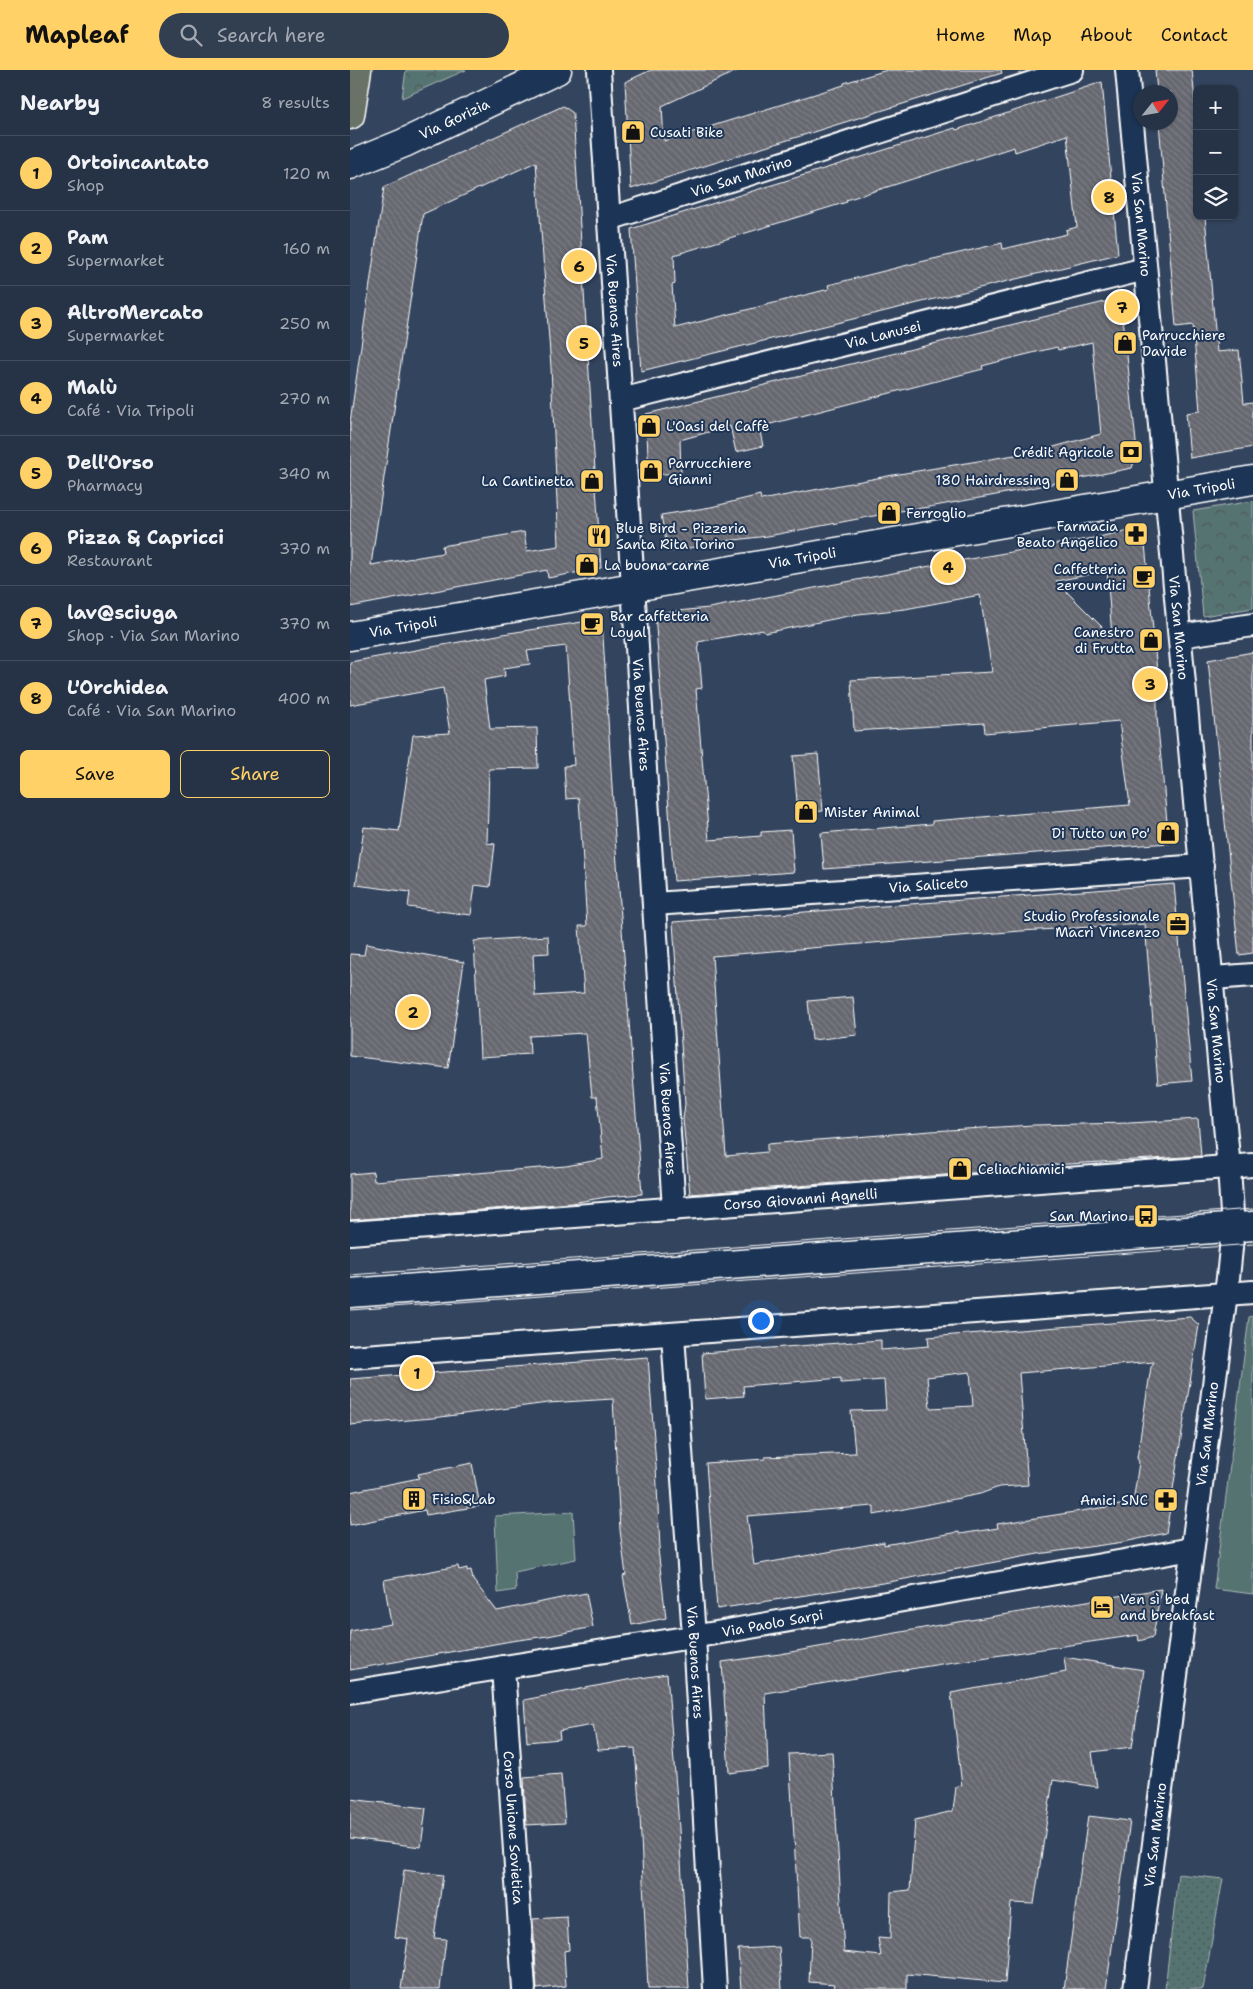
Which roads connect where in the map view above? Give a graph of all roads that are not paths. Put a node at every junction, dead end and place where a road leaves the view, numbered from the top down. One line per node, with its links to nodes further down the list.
1 (357, 70): 6 (main road)
2 (557, 70): 7 (street, Via Gorizia)
3 (599, 70): 8 (street, Via Buenos Aires)
4 (1072, 70): 8 (street, Via San Marino)
5 (1127, 70): 9 (street, Via San Marino)
6 (350, 115)
7 (350, 165)
8 (609, 219): 10 (street, Via Buenos Aires)
9 (1145, 269): 10 (street, Via Lanusei); 12 (street, Via San Marino)
10 (621, 400): 13 (street, Via Buenos Aires)
11 (1253, 480): 12 (street, Via Tripoli)
12 (1167, 495): 13 (street, Via Tripoli); 16 (street, Via San Marino)
13 (633, 587): 15 (street, Via Tripoli); 18 (street, Via Buenos Aires)
14 (1253, 624): 16 (street)
15 (350, 636)
16 (1180, 636): 17 (street, Via San Marino)
17 (1202, 866): 18 (street, Via Saliceto); 20 (street, Via San Marino)
18 (654, 904): 23 (street, Via Buenos Aires)
19 (1253, 975): 20 (street)
20 (1213, 978): 22 (street, Via San Marino)
21 (1253, 1166): 22 (street, Corso Giovanni Agnelli)
22 (1229, 1168): 23 (street, Corso Giovanni Agnelli); 24 (street, Via San Marino)
23 (674, 1209): 25 (street, Corso Giovanni Agnelli)
24 (1243, 1227): 27 (street); 28 (street, Via San Marino)
25 (350, 1233)
26 (1253, 1292): 28 (street)
27 (350, 1293)
28 (1226, 1294): 29 (street); 31 (street, Via San Marino)
29 (674, 1335): 30 (street); 32 (street, Via Buenos Aires)
30 (350, 1357)
31 (1192, 1549): 32 (street, Via Paolo Sarpi); 37 (street, Via San Marino)
32 (694, 1636): 33 (street, Via Paolo Sarpi); 36 (street, Via Buenos Aires)
33 (503, 1667): 34 (street, Via Paolo Sarpi); 35 (street, Corso Unione Sovietica)
34 (350, 1692)
35 (524, 1989)
36 (715, 1989)
37 (1135, 1989)

